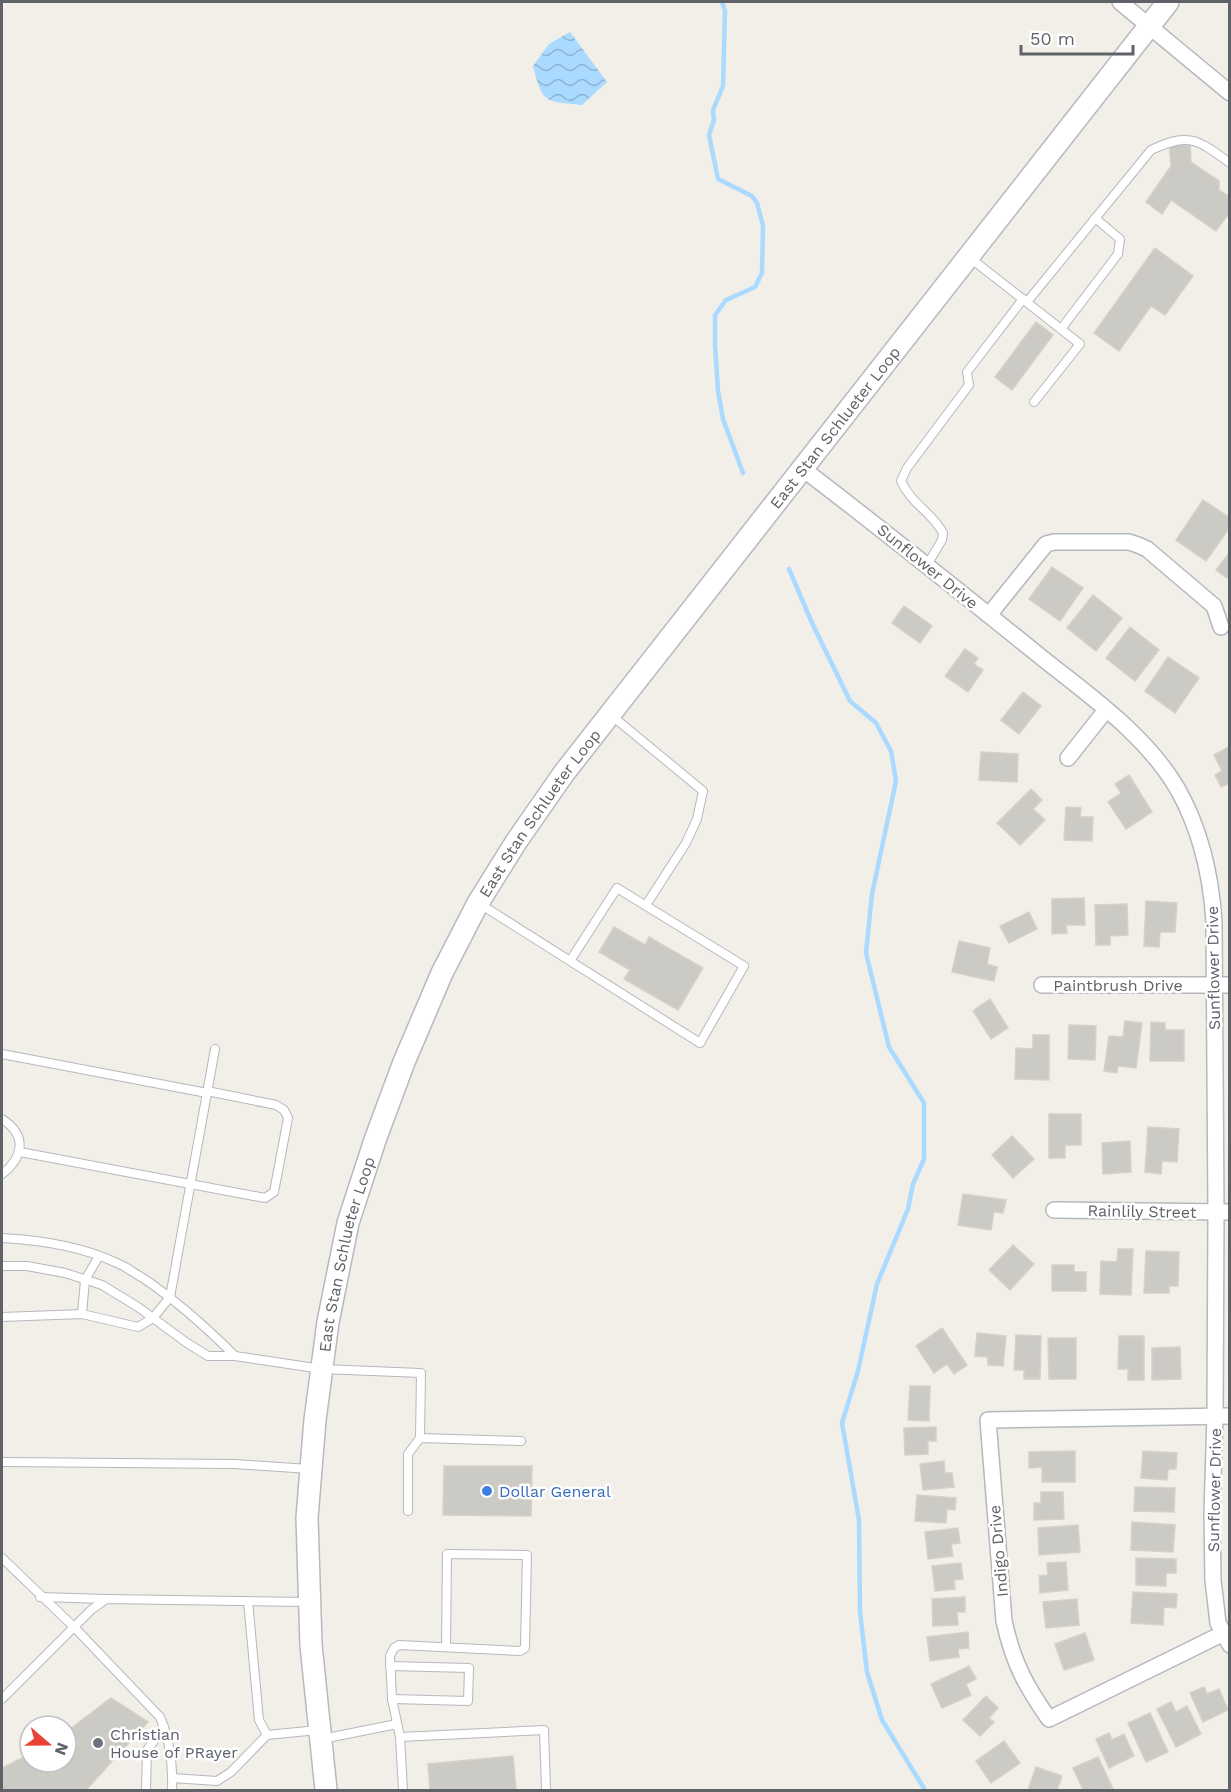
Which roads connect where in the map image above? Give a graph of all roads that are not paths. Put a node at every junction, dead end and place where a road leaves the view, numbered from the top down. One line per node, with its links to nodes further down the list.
1 (1120, 2): 3 (street)
2 (1168, 2): 3 (main road, East Stan Schlueter Loop)
3 (1149, 26): 4 (street); 7 (main road, East Stan Schlueter Loop)
4 (1230, 93)
5 (1230, 163): 6 (lane)
6 (1095, 218): 8 (lane); 9 (lane)
7 (968, 256): 8 (lane); 11 (main road, East Stan Schlueter Loop)
8 (1025, 300): 9 (lane); 12 (lane)
9 (1062, 329): 10 (lane)
10 (1034, 402)
11 (803, 469): 12 (street, Sunflower Drive); 16 (main road, East Stan Schlueter Loop)
12 (927, 565): 13 (street, Sunflower Drive)
13 (989, 615): 14 (street); 15 (street, Sunflower Drive)
14 (1221, 627)
15 (1106, 710): 17 (street); 21 (street, Sunflower Drive)
16 (610, 714): 18 (main road, East Stan Schlueter Loop); 19 (lane)
17 (1068, 758)
18 (478, 903): 20 (lane); 42 (main road, East Stan Schlueter Loop)
19 (646, 905): 20 (lane); 20 (lane)
20 (570, 960)
21 (1214, 985): 22 (street, Paintbrush Drive); 23 (street, Paintbrush Drive); 32 (street, Sunflower Drive)
22 (1230, 985)
23 (1042, 986)
24 (215, 1049): 26 (lane)
25 (2, 1054): 26 (lane)
26 (207, 1092): 30 (lane); 30 (lane)
27 (2, 1119): 28 (lane)
28 (20, 1152): 29 (lane); 30 (lane)
29 (2, 1174)
30 (190, 1185): 37 (lane)
31 (1054, 1210): 32 (street, Rainlily Street)
32 (1223, 1212): 43 (street, Sunflower Drive)
33 (2, 1238): 34 (lane)
34 (99, 1256): 36 (lane); 37 (lane)
35 (2, 1266): 36 (lane)
36 (85, 1280): 38 (lane); 40 (lane)
37 (170, 1297): 40 (lane); 41 (lane)
38 (83, 1314): 39 (lane); 40 (lane)
39 (2, 1317)
40 (153, 1318): 41 (lane)
41 (235, 1356): 42 (lane)
42 (322, 1369): 44 (lane); 47 (main road, East Stan Schlueter Loop)
43 (1222, 1416): 55 (street, Sunflower Drive); 55 (street, Indigo Drive)
44 (420, 1438): 45 (lane); 48 (lane)
45 (521, 1441)
46 (2, 1462): 47 (lane)
47 (311, 1469): 53 (main road, East Stan Schlueter Loop)
48 (408, 1511)
49 (2, 1558): 50 (lane)
50 (40, 1597): 51 (lane); 54 (lane)
51 (106, 1599): 52 (lane); 54 (lane)
52 (248, 1601): 53 (lane); 62 (lane)
53 (310, 1602): 63 (main road, East Stan Schlueter Loop)
54 (74, 1627): 59 (lane); 61 (lane)
55 (1226, 1639)
56 (446, 1647): 56 (lane); 57 (lane)
57 (390, 1666): 58 (lane); 58 (lane)
58 (392, 1699): 60 (lane)
59 (2, 1700)
60 (397, 1724): 63 (lane); 64 (lane)
61 (164, 1727): 65 (lane); 66 (lane)
62 (267, 1735): 63 (lane); 65 (lane)
63 (320, 1735): 68 (main road, East Stan Schlueter Loop)
64 (400, 1737): 69 (lane); 70 (lane)
65 (172, 1778): 67 (lane)
66 (146, 1791)
67 (172, 1791)
68 (326, 1791)
69 (403, 1791)
70 (546, 1791)

